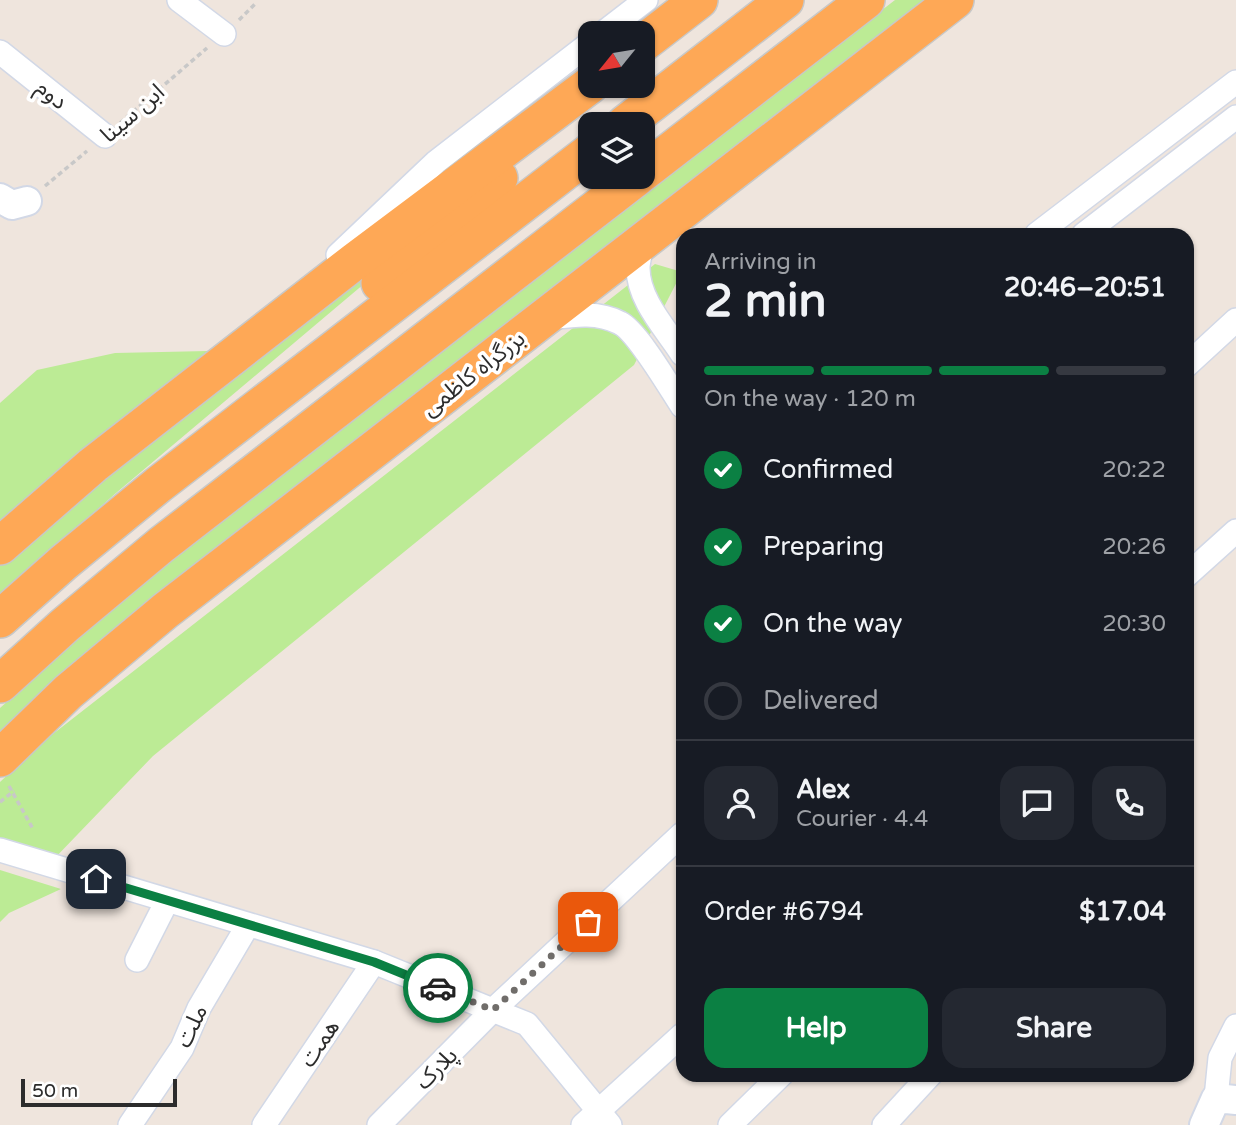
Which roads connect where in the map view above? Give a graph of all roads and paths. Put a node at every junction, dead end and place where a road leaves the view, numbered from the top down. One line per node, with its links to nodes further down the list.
1 (179, 0): 9 (street)
2 (646, 0): 8 (street)
3 (699, 0): 10 (highway)
4 (785, 0): 16 (highway)
5 (866, 0): 20 (highway)
6 (956, 0): 25 (highway, بزرگراه کاظمی)
7 (257, 2): 9 (path, ابن سینا)
8 (619, 21)
9 (224, 34): 18 (path, ابن سینا)
10 (655, 34)
11 (0, 52): 18 (street, دوم)
12 (578, 52): 30 (street)
13 (1236, 82): 23 (street)
14 (578, 95): 30 (highway)
15 (578, 98): 32 (highway)
16 (640, 112)
17 (1236, 117): 24 (street)
18 (104, 136): 22 (path, ابن سینا)
19 (578, 161): 32 (highway)
20 (655, 163)
21 (622, 189): 37 (highway)
22 (14, 199)
23 (1045, 228)
24 (1092, 228)
25 (644, 241): 26 (highway, بزرگراه کاظمی); 28 (street)
26 (543, 319): 31 (street); 38 (highway, بزرگراه کاظمی)
27 (1236, 320): 29 (street)
28 (676, 345)
29 (1194, 359)
30 (220, 367): 34 (highway)
31 (676, 399)
32 (261, 407): 36 (highway)
33 (1236, 531): 35 (street)
34 (0, 545)
35 (1194, 569)
36 (0, 619)
37 (0, 684)
38 (0, 758)
39 (0, 802): 40 (path)
40 (33, 829)
41 (676, 840): 47 (street, پلارک)
42 (0, 850): 43 (street)
43 (167, 901): 44 (street); 45 (street)
44 (248, 925): 46 (street); 54 (street, ملت)
45 (137, 960)
46 (374, 962): 47 (street); 55 (street, همت)
47 (493, 1010): 53 (street); 56 (street, پلارک)
48 (1236, 1026): 52 (street)
49 (676, 1041): 53 (street)
50 (774, 1082): 57 (street)
51 (924, 1082): 58 (street)
52 (1226, 1098): 59 (street)
53 (597, 1121)
54 (130, 1125)
55 (264, 1125)
56 (379, 1125)
57 (730, 1125)
58 (884, 1125)
59 (1205, 1125)

